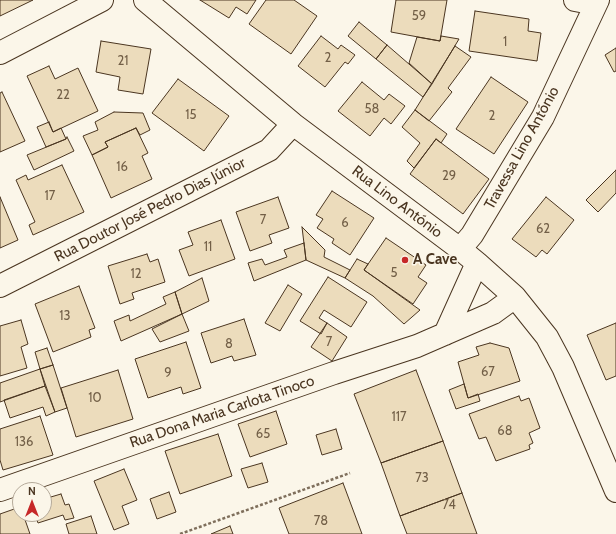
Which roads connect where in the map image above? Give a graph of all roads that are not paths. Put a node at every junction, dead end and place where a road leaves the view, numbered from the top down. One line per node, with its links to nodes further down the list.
1 (102, 0): 5 (street)
2 (145, 0): 6 (street, Rua Lino António)
3 (575, 0): 4 (street)
4 (597, 2): 7 (street, Travessa Lino António)
5 (0, 53)
6 (293, 124): 7 (street, Rua Lino António); 9 (street, Rua Doutor José Pedro Dias Júnior)
7 (460, 249): 8 (street, Rua Lino António)
8 (477, 263): 10 (street, Rua Lino António); 11 (street)
9 (0, 286)
10 (515, 297): 11 (street, Rua Dona Maria Carlota Tinoco); 13 (street, Rua Lino António)
11 (444, 334): 12 (street, Rua Dona Maria Carlota Tinoco)
12 (0, 490)
13 (616, 491)

